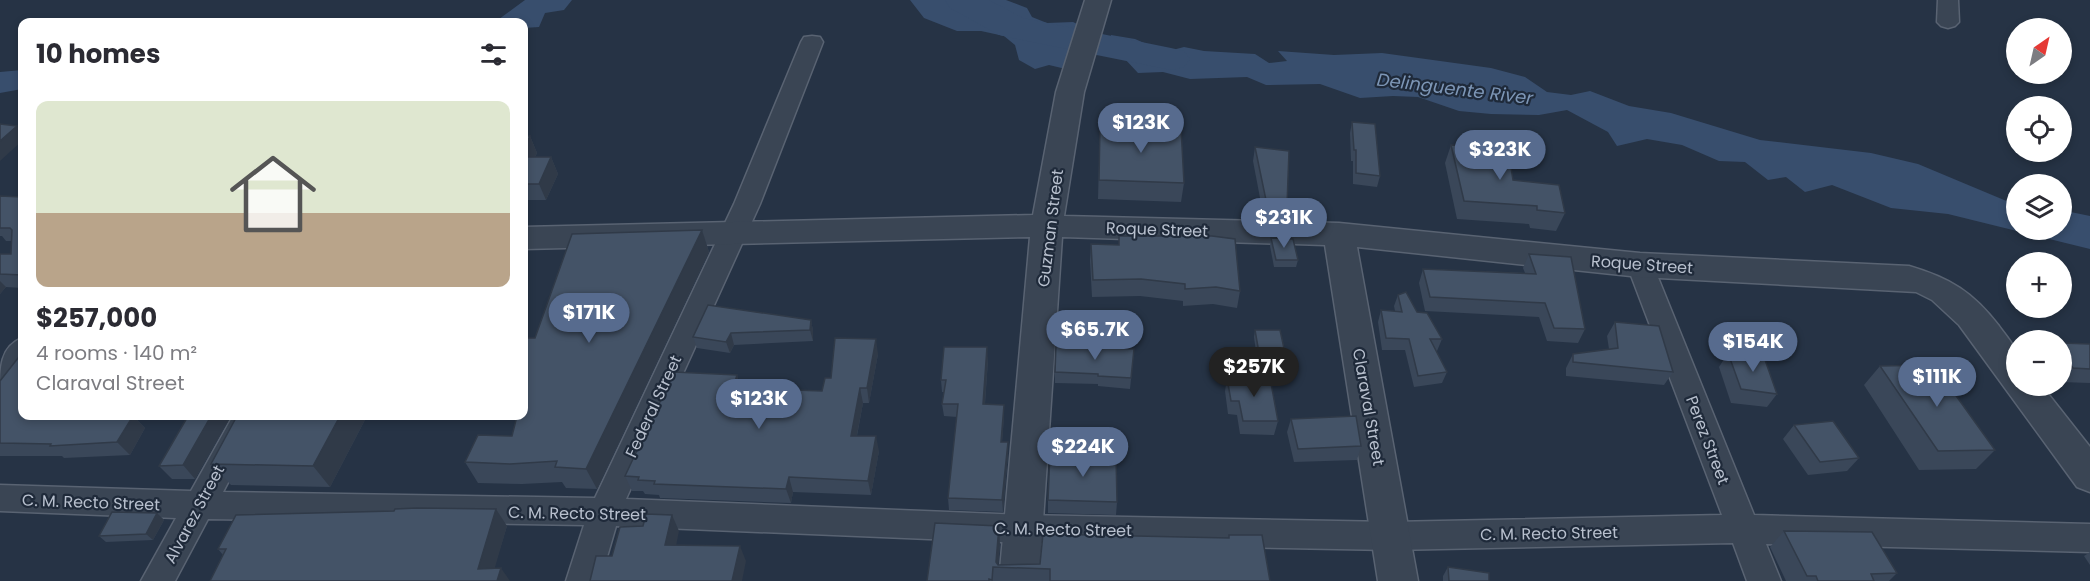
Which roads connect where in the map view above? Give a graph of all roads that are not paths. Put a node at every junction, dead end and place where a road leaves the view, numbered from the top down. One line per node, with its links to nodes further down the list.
1 (1098, 0): 5 (street, Guzman Street)
2 (1948, 0): 3 (street)
3 (1948, 22)
4 (812, 42): 6 (street, Federal Street)
5 (1047, 226): 6 (street, Roque Street); 7 (street, Roque Street); 19 (street, Guzman Street)
6 (733, 234): 8 (street, Roque Street); 18 (street, Federal Street)
7 (1339, 234): 9 (street, Roque Street); 21 (street, Claraval Street)
8 (528, 238)
9 (1640, 265): 11 (street, Roque Street); 20 (street, Perez Street)
10 (18, 356): 12 (street)
11 (2006, 364)
12 (0, 379)
13 (2030, 396): 15 (street)
14 (246, 420): 17 (street, Alvarez Street)
15 (2090, 476)
16 (0, 498): 17 (street, C. M. Recto Street)
17 (199, 506): 18 (street, C. M. Recto Street); 23 (street, Alvarez Street)
18 (604, 513): 19 (street, C. M. Recto Street); 24 (street, Federal Street)
19 (1022, 529): 21 (street, C. M. Recto Street); 25 (street, Guzman Street)
20 (1743, 530): 21 (street, C. M. Recto Street); 22 (street, C. M. Recto Street); 27 (street, Perez Street)
21 (1391, 536): 26 (street, Claraval Street)
22 (2090, 538)
23 (158, 581)
24 (583, 581)
25 (1018, 581)
26 (1398, 581)
27 (1764, 581)

